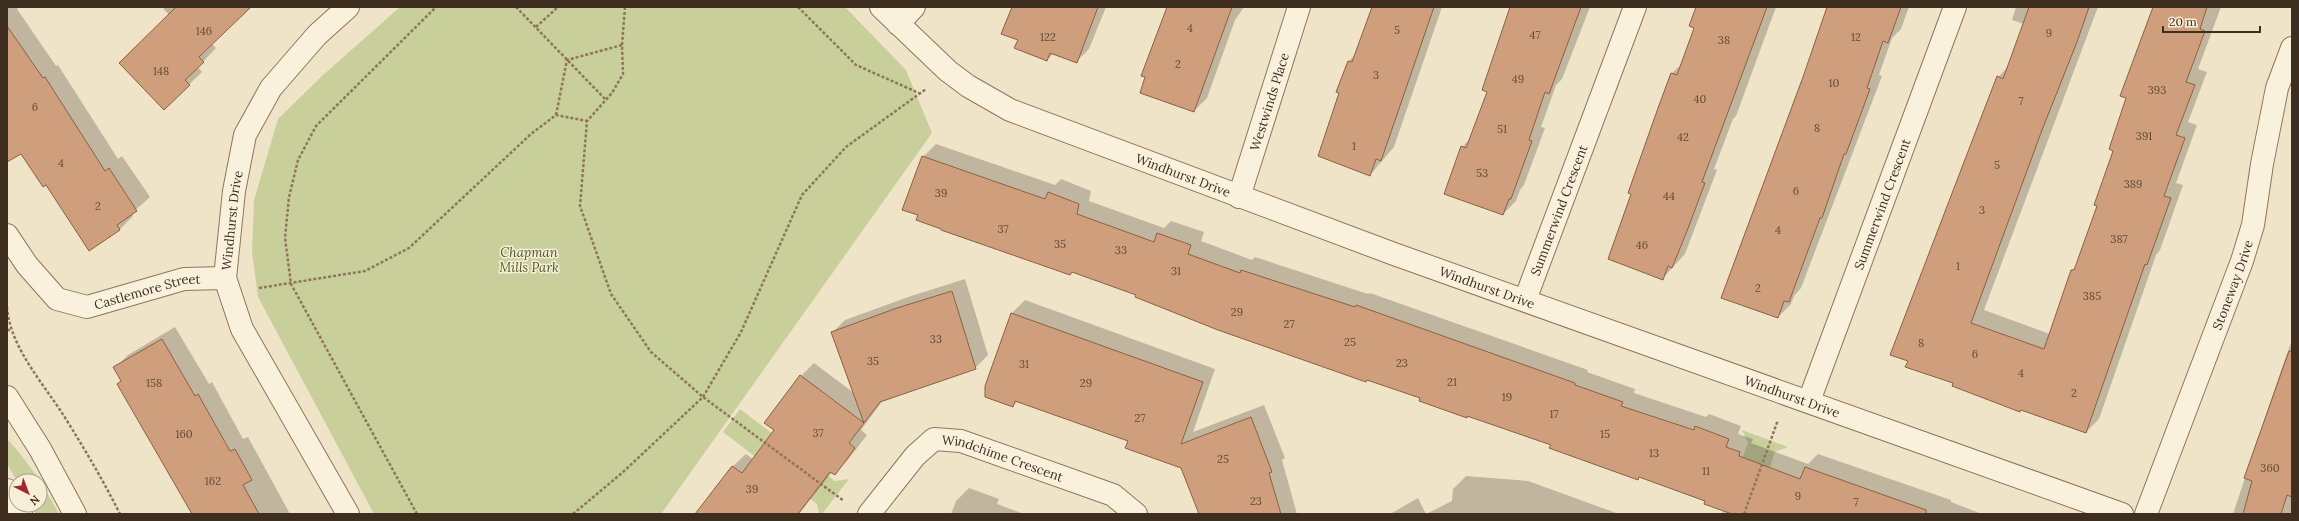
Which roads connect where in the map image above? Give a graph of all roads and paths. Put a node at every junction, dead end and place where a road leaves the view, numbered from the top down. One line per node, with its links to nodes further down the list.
1 (348, 7): 24 (street, Windhurst Drive)
2 (436, 7): 25 (path)
3 (516, 7): 13 (path)
4 (558, 7): 13 (path)
5 (625, 7): 14 (path)
6 (798, 7): 18 (path)
7 (881, 7): 12 (street, Windhurst Drive)
8 (914, 7): 12 (street)
9 (1299, 7): 22 (street, Westwinds Place)
10 (1635, 7): 27 (street, Summerwind Crescent)
11 (1955, 7): 34 (street, Summerwind Crescent)
12 (898, 24): 17 (street, Windhurst Drive)
13 (536, 27): 16 (path)
14 (622, 45): 16 (path); 19 (path)
15 (2292, 48): 47 (street, Stoneway Drive)
16 (567, 60): 19 (path); 20 (path)
17 (948, 72): 18 (path); 22 (street, Windhurst Drive)
18 (920, 93): 33 (path)
19 (606, 100): 21 (path)
20 (556, 115): 21 (path); 25 (path)
21 (587, 121): 33 (path)
22 (1238, 197): 27 (street, Windhurst Drive)
23 (7, 235): 24 (street, Castlemore Street)
24 (225, 278): 26 (street, Windhurst Drive)
25 (291, 284): 26 (path); 41 (path)
26 (231, 299): 40 (street, Windhurst Drive)
27 (1526, 300): 31 (street, Windhurst Drive)
28 (7, 307): 30 (path)
29 (7, 330): 30 (path)
30 (12, 330): 39 (path)
31 (1788, 394): 34 (street, Windhurst Drive); 45 (path)
32 (7, 397): 38 (street)
33 (703, 397): 36 (path); 42 (path)
34 (1809, 401): 46 (street, Windhurst Drive)
35 (7, 490): 37 (street)
36 (850, 505)
37 (21, 514)
38 (75, 514)
39 (120, 514)
40 (348, 514)
41 (417, 514)
42 (573, 514)
43 (869, 514): 44 (street, Windchime Crescent)
44 (1136, 514)
45 (1744, 514)
46 (2122, 514)
47 (2146, 514)

